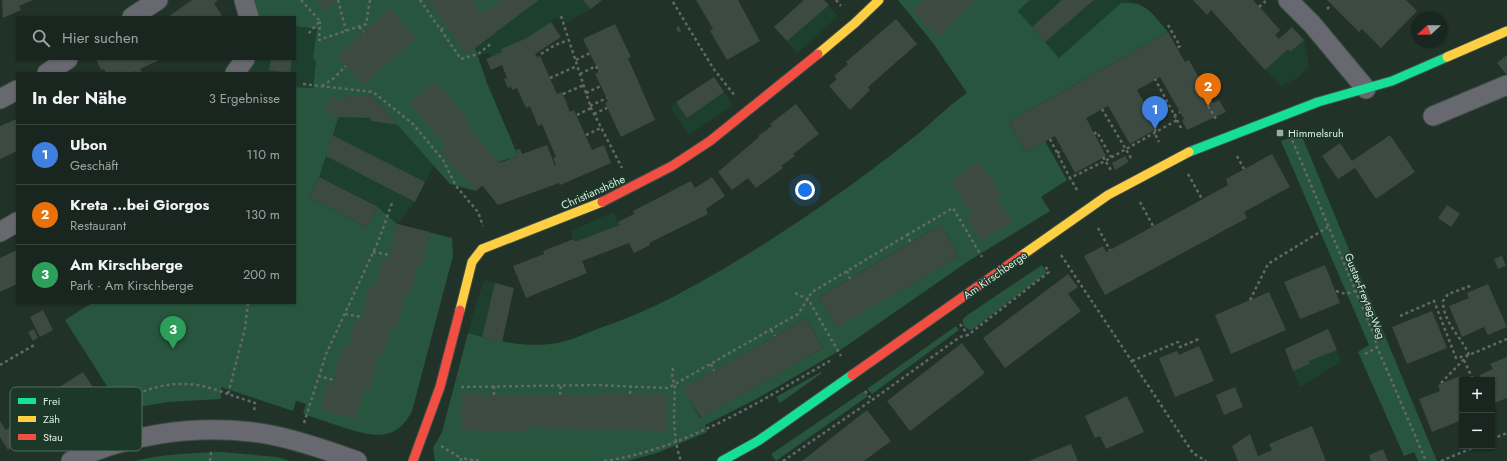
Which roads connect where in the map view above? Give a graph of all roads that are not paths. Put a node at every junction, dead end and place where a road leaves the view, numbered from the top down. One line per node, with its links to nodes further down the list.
1 (158, 0): 4 (street)
2 (879, 0): 21 (street, Christianshöhe)
3 (1288, 0): 11 (street)
4 (134, 16)
5 (1507, 31): 11 (street)
6 (66, 60): 8 (street)
7 (244, 60): 9 (street)
8 (48, 72)
9 (236, 72)
10 (1507, 85): 14 (street)
11 (1366, 89): 22 (street, Am Kirschberge)
12 (16, 91): 13 (street)
13 (0, 99)
14 (1433, 116)
15 (16, 223): 16 (street)
16 (0, 232)
17 (142, 438): 20 (street)
18 (96, 451): 19 (street)
19 (75, 459)
20 (357, 461)
21 (413, 461)
22 (722, 461)

